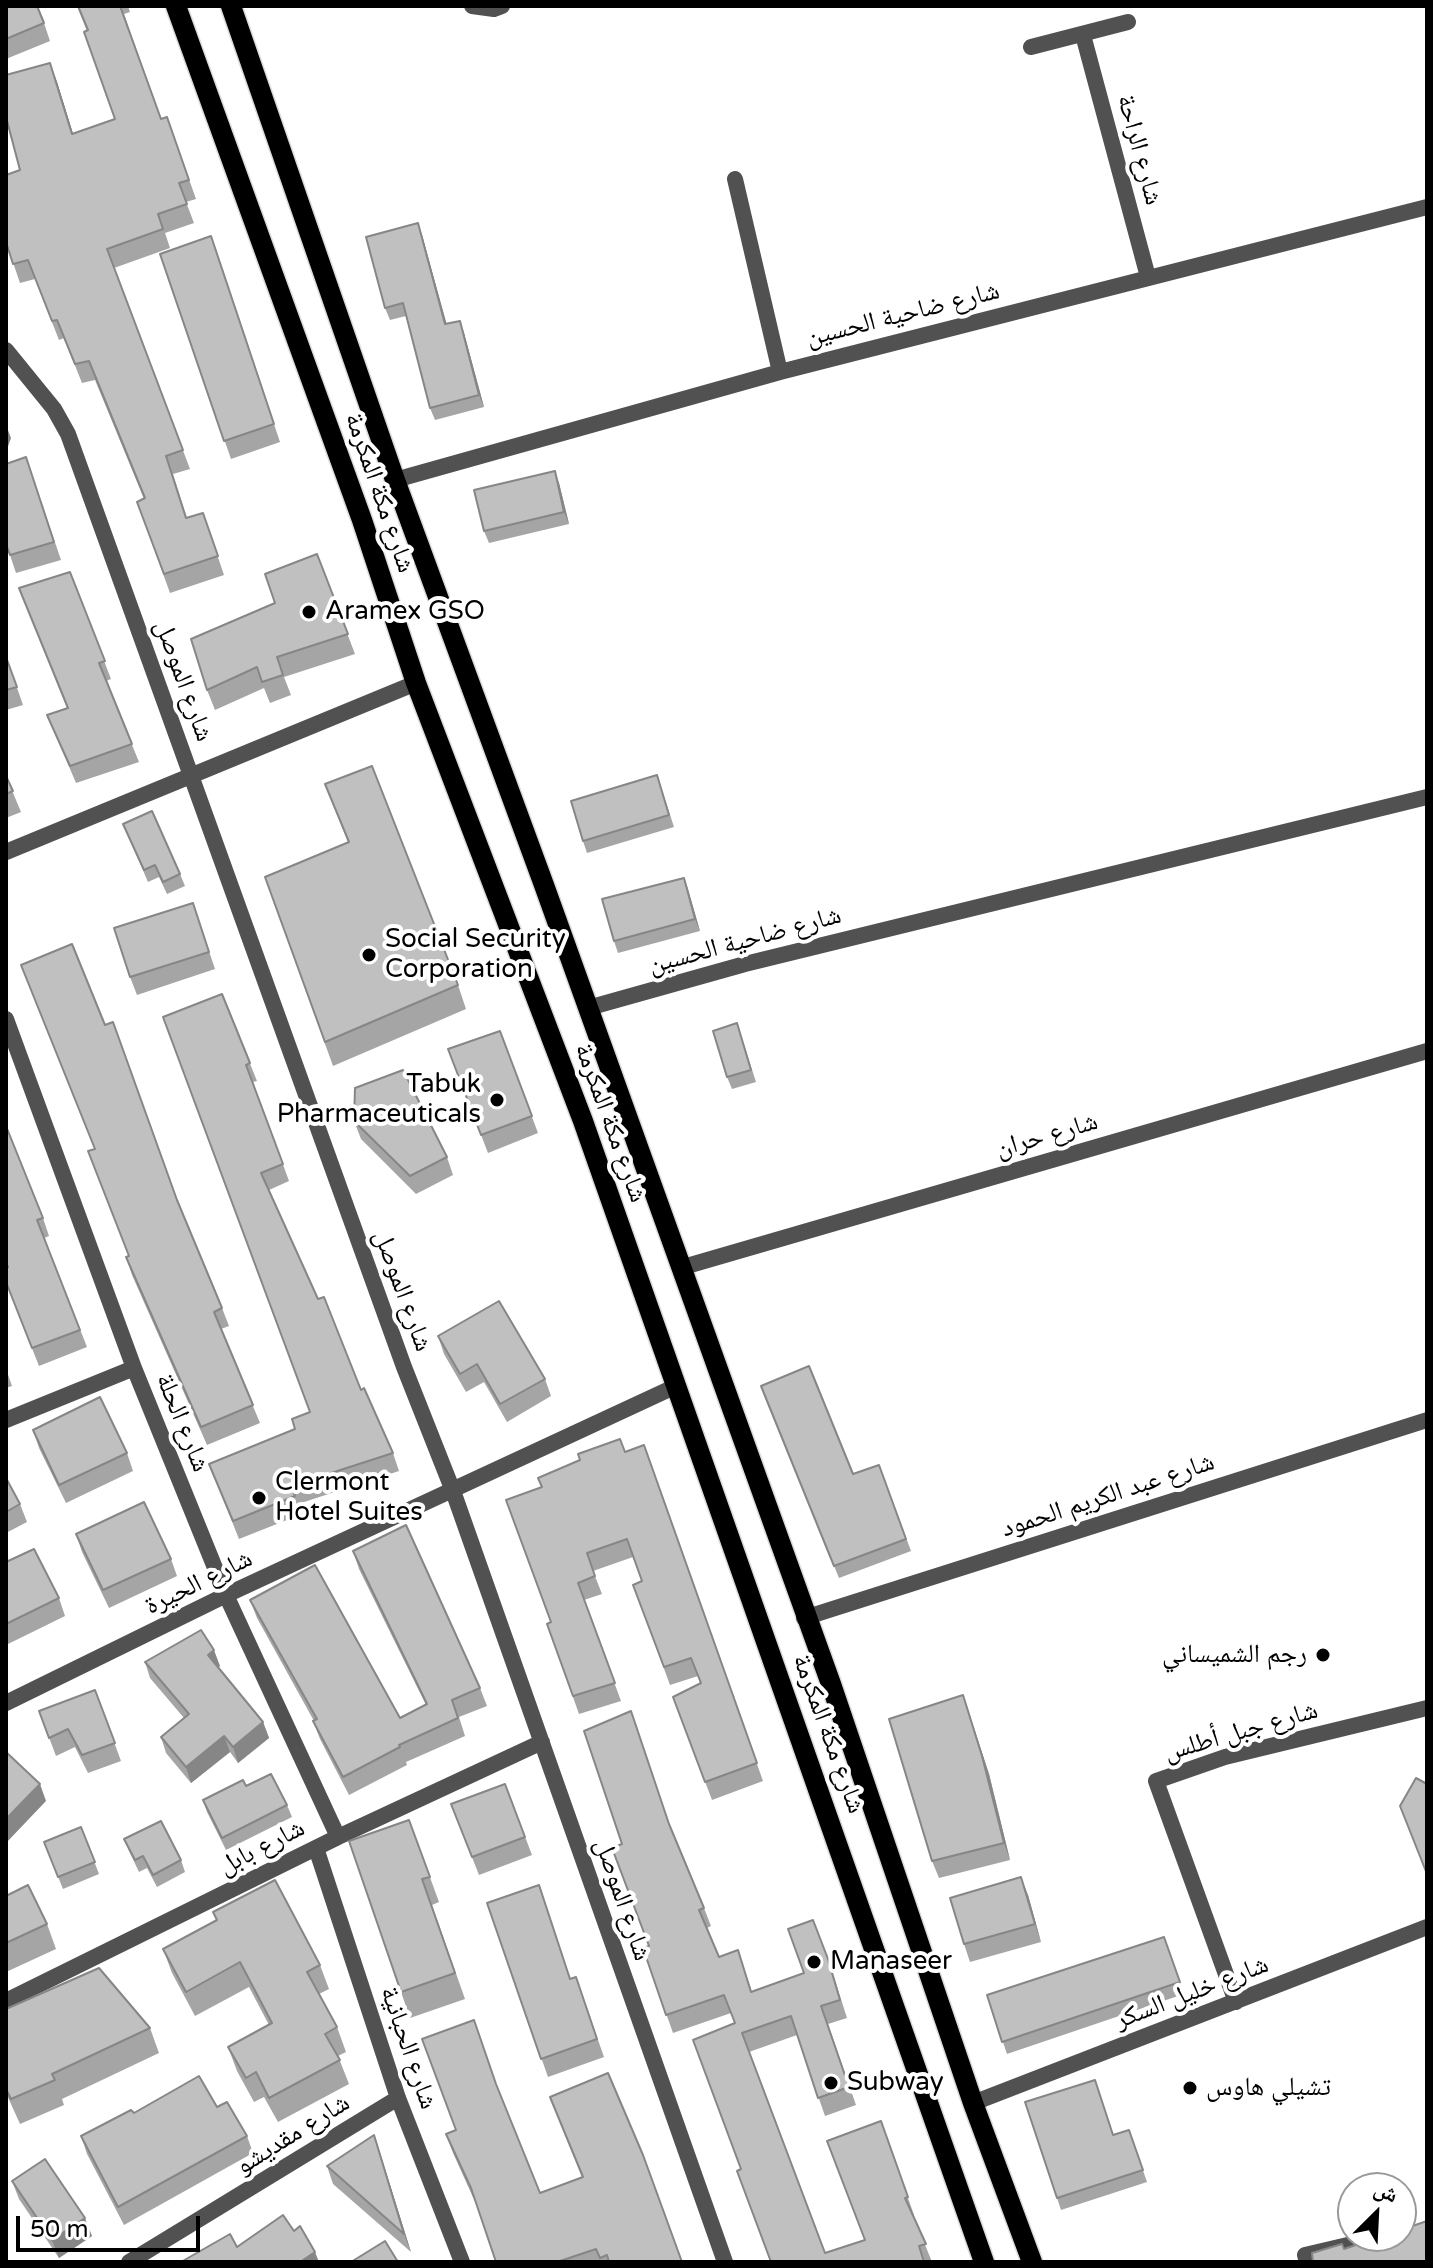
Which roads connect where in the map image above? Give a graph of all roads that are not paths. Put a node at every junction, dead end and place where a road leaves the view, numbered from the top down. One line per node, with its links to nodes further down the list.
1 (176, 6): 14 (main road, شارع مكة المكرمة)
2 (231, 6): 13 (main road, شارع مكة المكرمة)
3 (472, 6): 4 (street)
4 (502, 6)
5 (1128, 22): 6 (street)
6 (1083, 35): 7 (street); 10 (street, شارع الراحة)
7 (1031, 47)
8 (735, 179): 12 (street)
9 (1427, 207): 10 (street, شارع ضاحية الحسين)
10 (1148, 277): 12 (street, شارع ضاحية الحسين)
11 (6, 350): 15 (street, شارع الموصل)
12 (780, 372): 13 (street, شارع ضاحية الحسين)
13 (395, 480): 18 (main road, شارع مكة المكرمة)
14 (416, 683): 15 (street); 23 (main road, شارع مكة المكرمة)
15 (192, 776): 17 (street); 26 (street, شارع الموصل)
16 (1427, 797): 18 (street, شارع ضاحية الحسين)
17 (6, 852)
18 (588, 1008): 21 (main road, شارع مكة المكرمة)
19 (6, 1019): 22 (street, شارع الحلة)
20 (1427, 1051): 21 (street, شارع حران)
21 (680, 1268): 28 (main road, شارع مكة المكرمة)
22 (134, 1368): 24 (street); 27 (street, شارع الحلة)
23 (674, 1387): 26 (street, شارع الحيرة); 44 (main road, شارع مكة المكرمة)
24 (6, 1420)
25 (1427, 1420): 28 (street, شارع عبد الكريم الحمود)
26 (453, 1491): 27 (street, شارع الحيرة); 31 (street, شارع الموصل)
27 (226, 1595): 29 (street, شارع الحيرة); 32 (street, شارع الحلة)
28 (804, 1618): 38 (main road, شارع مكة المكرمة)
29 (6, 1703)
30 (1427, 1708): 36 (street, شارع جبل أطلس)
31 (542, 1742): 32 (street, شارع بابل); 43 (street, شارع الموصل)
32 (338, 1837): 33 (street, شارع بابل)
33 (316, 1848): 35 (street, شارع بابل); 37 (street, شارع الحبانية)
34 (1427, 1927): 36 (street, شارع خليل السكر)
35 (6, 2001)
36 (1236, 2002): 38 (street, شارع خليل السكر)
37 (398, 2098): 41 (street, شارع مقديشو); 42 (street, شارع الحبانية)
38 (973, 2103): 45 (main road, شارع مكة المكرمة)
39 (1337, 2249): 40 (street)
40 (1306, 2258)
41 (129, 2262)
42 (462, 2262)
43 (725, 2262)
44 (984, 2262)
45 (1032, 2262)

